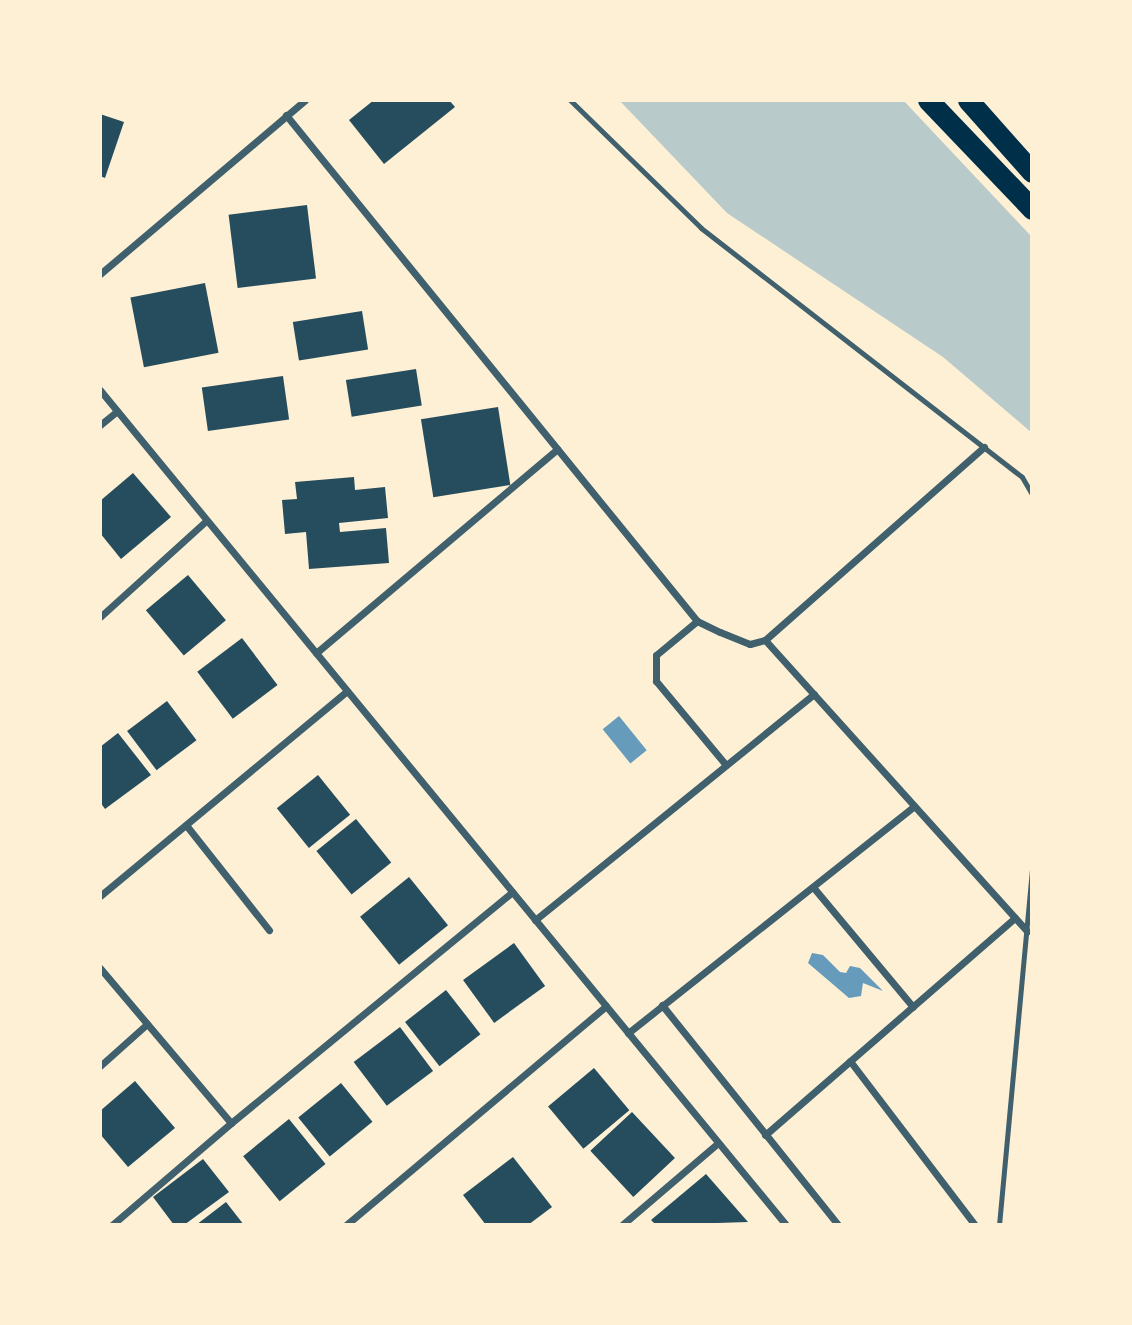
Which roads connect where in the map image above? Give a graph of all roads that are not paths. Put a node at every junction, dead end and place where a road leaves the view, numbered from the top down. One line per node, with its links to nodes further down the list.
1 (305, 100): 5 (street)
2 (570, 100): 12 (lane)
3 (928, 100): 7 (highway)
4 (968, 100): 6 (highway)
5 (286, 116): 8 (street); 13 (street)
6 (1032, 172)
7 (1032, 209)
8 (100, 274)
9 (100, 390): 10 (street)
10 (117, 411): 11 (street); 15 (street)
11 (100, 425)
12 (985, 447): 14 (lane); 18 (street)
13 (557, 449): 17 (street); 19 (street)
14 (1032, 495)
15 (207, 520): 16 (street); 19 (street)
16 (100, 617)
17 (698, 621): 18 (street); 22 (street)
18 (765, 640): 21 (street)
19 (316, 653): 20 (street)
20 (347, 691): 24 (street); 27 (street)
21 (814, 694): 22 (street); 23 (street)
22 (726, 765): 30 (street)
23 (914, 806): 26 (street); 29 (street)
24 (186, 825): 28 (street); 31 (street)
25 (1032, 871): 32 (lane)
26 (813, 887): 34 (street); 36 (street)
27 (512, 892): 30 (street); 41 (street)
28 (100, 896)
29 (1015, 918): 32 (street); 36 (street)
30 (535, 920): 35 (street)
31 (269, 930)
32 (1027, 931): 50 (lane)
33 (100, 968): 37 (street)
34 (662, 1005): 38 (street); 42 (street)
35 (606, 1006): 38 (street); 45 (street)
36 (913, 1007): 39 (street)
37 (147, 1024): 40 (street); 41 (street)
38 (628, 1033): 43 (street)
39 (850, 1061): 42 (street); 49 (street)
40 (100, 1066)
41 (230, 1124): 44 (street)
42 (765, 1135): 48 (street)
43 (718, 1143): 46 (street); 47 (street)
44 (112, 1225)
45 (346, 1225)
46 (622, 1225)
47 (786, 1225)
48 (838, 1225)
49 (975, 1225)
50 (999, 1225)

